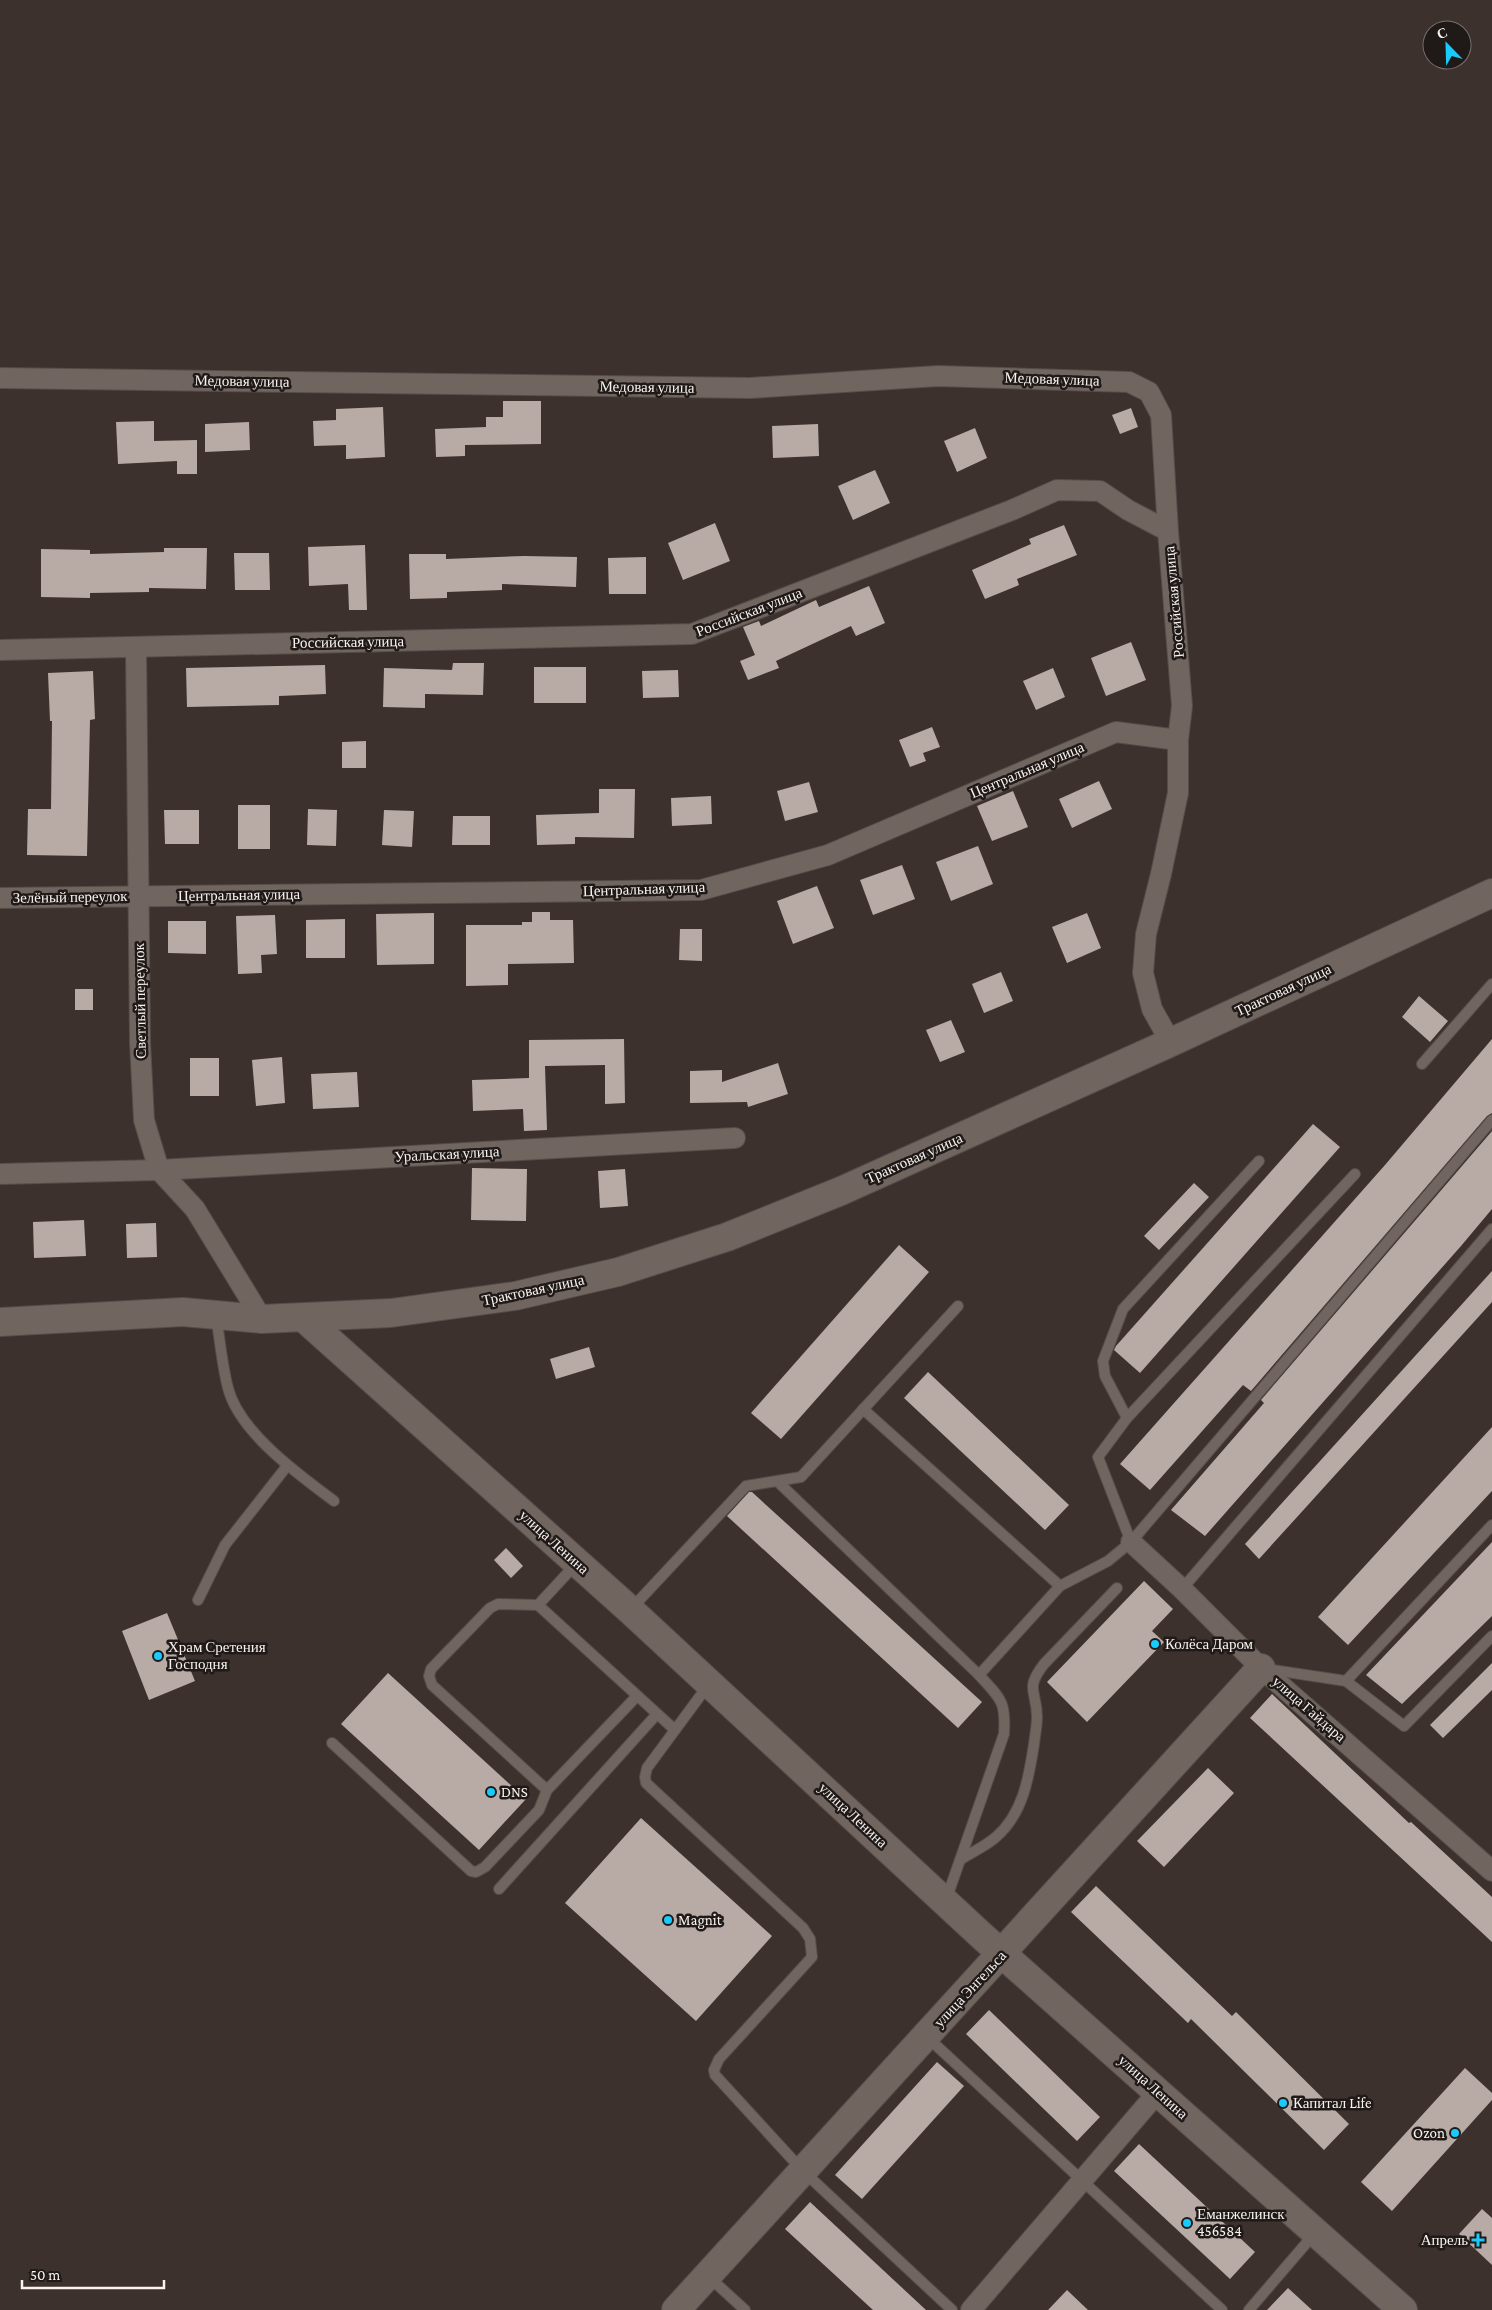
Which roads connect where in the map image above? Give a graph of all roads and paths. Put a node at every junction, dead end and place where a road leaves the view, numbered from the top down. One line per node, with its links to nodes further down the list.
1 (0, 378): 2 (street, Медовая улица)
2 (1168, 531): 3 (street, Российская улица); 5 (street, Российская улица)
3 (136, 647): 4 (street, Российская улица); 7 (street, Светлый переулок)
4 (0, 650)
5 (1178, 740): 7 (street, Центральная улица); 10 (street, Российская улица)
6 (1492, 892): 10 (street, Трактовая улица)
7 (139, 896): 8 (street, Зелёный переулок); 15 (street, Светлый переулок)
8 (0, 898)
9 (1492, 984): 11 (lane)
10 (1171, 1042): 21 (street, Трактовая улица)
11 (1422, 1064)
12 (1492, 1120): 30 (lane)
13 (735, 1138): 15 (street, Уральская улица)
14 (1259, 1161): 25 (lane)
15 (159, 1170): 16 (street, Уральская улица); 22 (street, Светлый переулок)
16 (0, 1174)
17 (1355, 1174): 25 (lane)
18 (1492, 1229): 34 (lane)
19 (958, 1306): 24 (lane)
20 (216, 1314): 22 (street, Трактовая улица); 23 (street, Трактовая улица); 26 (lane)
21 (304, 1318): 22 (street, Трактовая улица); 31 (street, улица Ленина)
22 (262, 1319)
23 (0, 1322)
24 (863, 1409): 27 (lane); 32 (lane)
25 (1127, 1418): 30 (lane)
26 (287, 1466): 28 (lane); 35 (lane)
27 (777, 1481): 37 (lane); 40 (lane)
28 (334, 1501)
29 (1492, 1525): 41 (lane)
30 (1131, 1542): 32 (lane); 34 (street, улица Гайдара)
31 (577, 1562): 36 (lane); 37 (street, улица Ленина)
32 (1060, 1586): 40 (lane)
33 (1117, 1588): 48 (lane)
34 (1182, 1589): 39 (street, улица Гайдара)
35 (198, 1600)
36 (538, 1605): 43 (lane); 47 (lane)
37 (630, 1610): 42 (street, улица Ленина)
38 (1492, 1636): 41 (lane)
39 (1262, 1668): 41 (lane); 49 (street, улица Гайдара); 52 (street, улица Энгельса)
40 (979, 1675): 48 (lane)
41 (1346, 1681)
42 (710, 1683): 45 (lane); 51 (street, улица Ленина)
43 (637, 1696): 44 (lane); 47 (lane)
44 (657, 1714): 45 (lane); 50 (lane)
45 (675, 1730): 55 (lane)
46 (332, 1743): 47 (lane)
47 (547, 1790)
48 (960, 1860): 51 (lane)
49 (1492, 1870)
50 (499, 1889)
51 (946, 1901): 52 (street, улица Ленина)
52 (1003, 1954): 53 (street, улица Энгельса); 54 (street, улица Ленина)
53 (926, 2036): 55 (street, улица Энгельса); 56 (lane)
54 (1158, 2092): 56 (street); 57 (street, улица Ленина)
55 (803, 2171): 58 (street, улица Энгельса); 61 (lane)
56 (1082, 2180): 62 (street); 63 (lane)
57 (1316, 2232): 64 (lane); 65 (street, улица Ленина)
58 (708, 2276): 59 (street, улица Энгельса); 60 (lane)
59 (676, 2310)
60 (745, 2310)
61 (952, 2310)
62 (971, 2310)
63 (1222, 2310)
64 (1249, 2310)
65 (1403, 2310)

